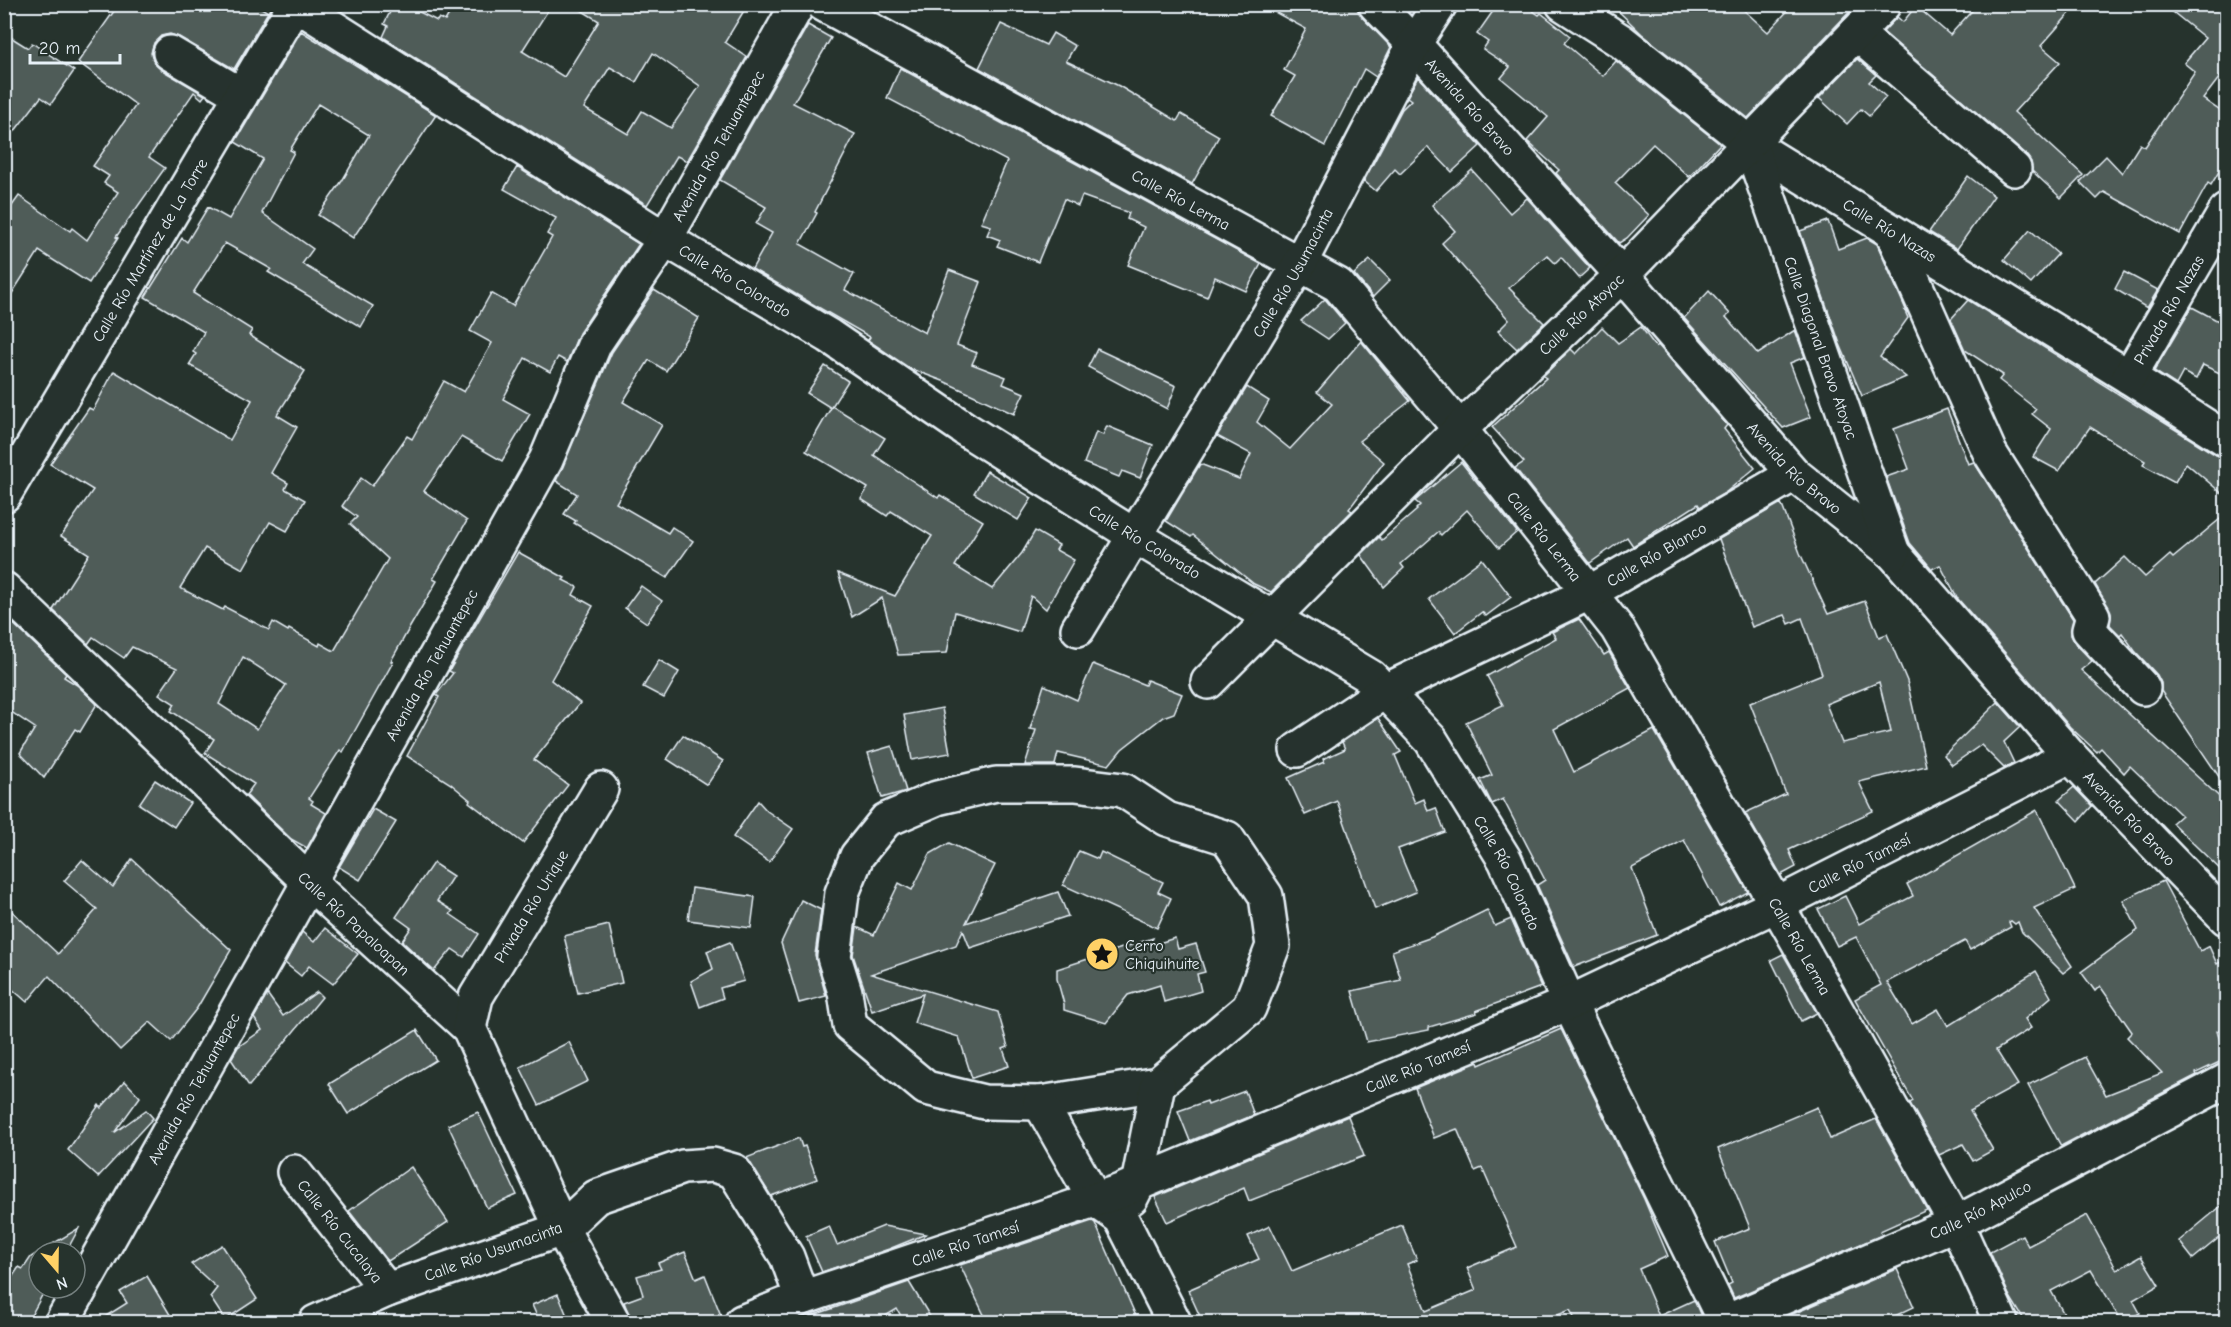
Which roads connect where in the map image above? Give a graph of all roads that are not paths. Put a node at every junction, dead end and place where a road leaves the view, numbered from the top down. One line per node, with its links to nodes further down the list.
1 (295, 4): 11 (street, Calle Río Martínez de La Torre); 16 (street, Calle Río Colorado)
2 (798, 4): 16 (street, Avenida Río Tehuantepec)
3 (823, 4): 17 (street, Calle Río Lerma)
4 (1375, 4): 9 (street, Avenida Río Bravo)
5 (1440, 4): 9 (street, Calle Río Usumacinta)
6 (1563, 4): 12 (street, Calle Río Nazas)
7 (1884, 4): 8 (street, Calle Río Atoyac)
8 (1856, 33): 12 (street, Calle Río Atoyac); 13 (street)
9 (1414, 44): 17 (street, Calle Río Usumacinta); 18 (street, Avenida Río Bravo)
10 (170, 53): 11 (street)
11 (241, 95): 23 (street, Calle Río Martínez de La Torre)
12 (1750, 144): 15 (street, Calle Río Nazas); 18 (street, Calle Río Atoyac); 25 (street, Calle Diagonal Bravo Atoyac)
13 (2014, 169)
14 (2226, 211): 19 (street, Privada Río Nazas)
15 (1892, 232): 19 (street, Calle Río Nazas); 31 (street)
16 (665, 239): 24 (street, Calle Río Colorado); 36 (street, Avenida Río Tehuantepec)
17 (1299, 265): 20 (street, Calle Río Lerma); 24 (street, Calle Río Usumacinta)
18 (1622, 275): 20 (street, Calle Río Atoyac); 22 (street, Avenida Río Bravo)
19 (2130, 377): 21 (street, Calle Río Nazas)
20 (1460, 429): 27 (street, Calle Río Lerma); 28 (street, Calle Río Atoyac)
21 (2226, 439)
22 (1794, 474): 25 (street, Avenida Río Bravo); 27 (street, Calle Río Blanco)
23 (4, 495)
24 (1135, 536): 28 (street, Calle Río Colorado); 29 (street, Calle Río Usumacinta)
25 (1893, 553): 34 (street, Avenida Río Bravo)
26 (4, 589): 36 (street, Calle Río Papaloapan)
27 (1589, 593): 32 (street, Calle Río Blanco); 37 (street, Calle Río Lerma)
28 (1271, 618): 30 (street, Calle Río Atoyac); 32 (street, Calle Río Colorado)
29 (1078, 629)
30 (1208, 682)
31 (2143, 688)
32 (1385, 692): 33 (street, Calle Río Blanco); 39 (street, Calle Río Colorado)
33 (1297, 750)
34 (2070, 756): 37 (street, Calle Río Tamesí); 38 (street, Avenida Río Bravo)
35 (601, 789): 40 (street, Privada Río Urique)
36 (310, 883): 40 (street, Calle Río Papaloapan); 52 (street, Avenida Río Tehuantepec)
37 (1776, 905): 39 (street, Calle Río Tamesí); 48 (street, Calle Río Lerma)
38 (2226, 918)
39 (1569, 1003): 45 (street, Calle Río Tamesí); 57 (street, Calle Río Colorado)
40 (469, 1028): 49 (street, Calle Río Papaloapan)
41 (2226, 1081): 48 (street, Calle Río Apulco)
42 (1158, 1084): 43 (street); 43 (street); 45 (street)
43 (1040, 1103): 46 (street)
44 (294, 1172): 50 (street, Calle Río Cucalaya)
45 (1138, 1184): 46 (street, Calle Río Tamesí); 47 (street)
46 (1095, 1200): 47 (street); 51 (street, Calle Río Tamesí)
47 (1121, 1218): 56 (street)
48 (1956, 1223): 57 (street, Calle Río Apulco); 58 (street, Calle Río Lerma)
49 (562, 1229): 50 (street, Calle Río Usumacinta); 51 (street, Calle Río Usumacinta); 54 (street, Calle Río Papaloapan)
50 (387, 1290): 53 (street, Calle Río Usumacinta)
51 (802, 1298): 55 (street, Calle Río Tamesí)
52 (62, 1323)
53 (316, 1323)
54 (613, 1323)
55 (742, 1323)
56 (1174, 1323)
57 (1726, 1323)
58 (2001, 1323)

